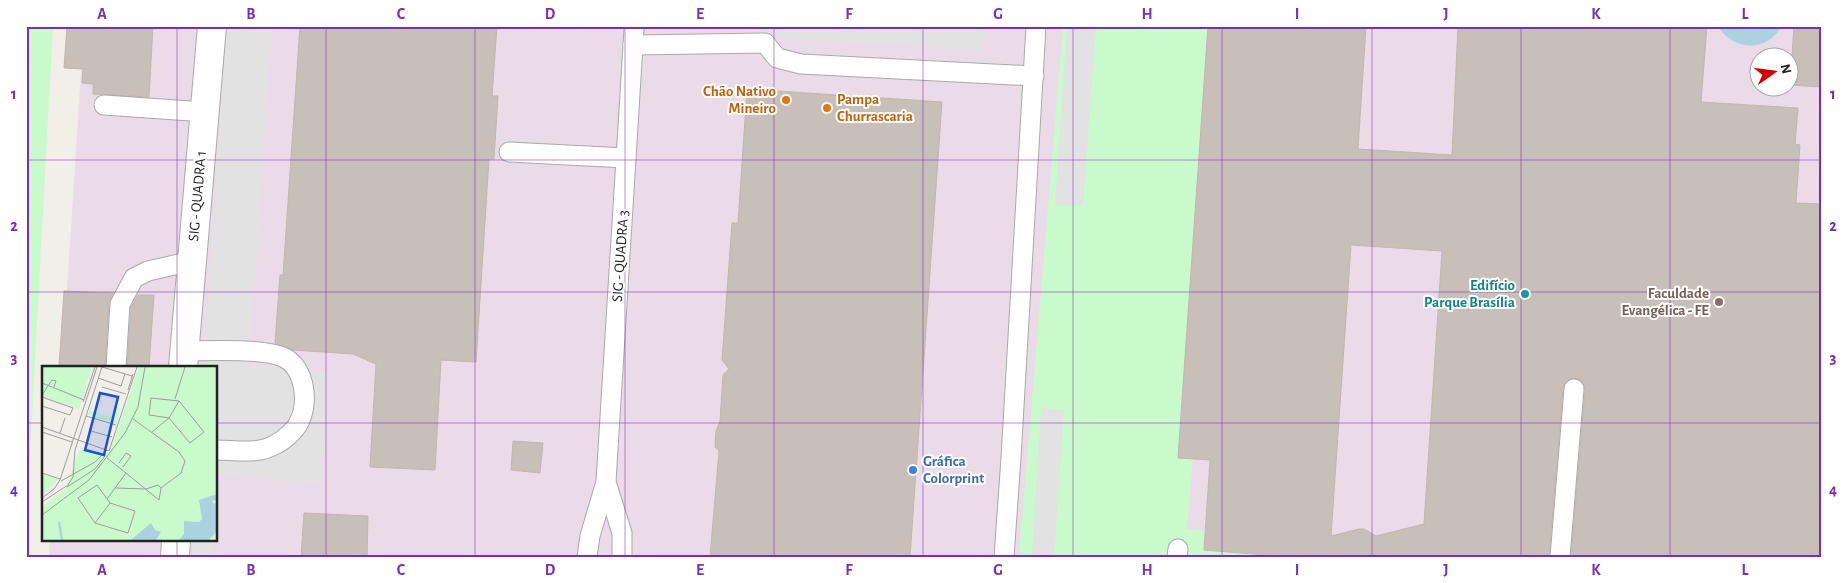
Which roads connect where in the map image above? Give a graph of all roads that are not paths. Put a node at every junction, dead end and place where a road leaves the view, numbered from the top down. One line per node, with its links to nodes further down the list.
1 (212, 26): 5 (street, SIG - QUADRA 1)
2 (1036, 26): 3 (lane)
3 (1034, 76): 7 (lane, SIG - QUADRA 3); 18 (lane)
4 (104, 106): 5 (lane)
5 (205, 112): 8 (street, SIG - QUADRA 1)
6 (509, 152): 7 (lane)
7 (626, 158): 13 (lane, SIG - QUADRA 3)
8 (192, 261): 9 (street, SIG - QUADRA 1); 10 (lane)
9 (184, 359): 12 (lane)
10 (116, 366)
11 (1574, 389): 19 (lane)
12 (218, 450)
13 (606, 482): 16 (lane, SIG - QUADRA 3); 17 (lane, SIG - QUADRA 3)
14 (176, 540): 15 (street)
15 (175, 557)
16 (587, 557)
17 (622, 557)
18 (1004, 557)
19 (1560, 557)

